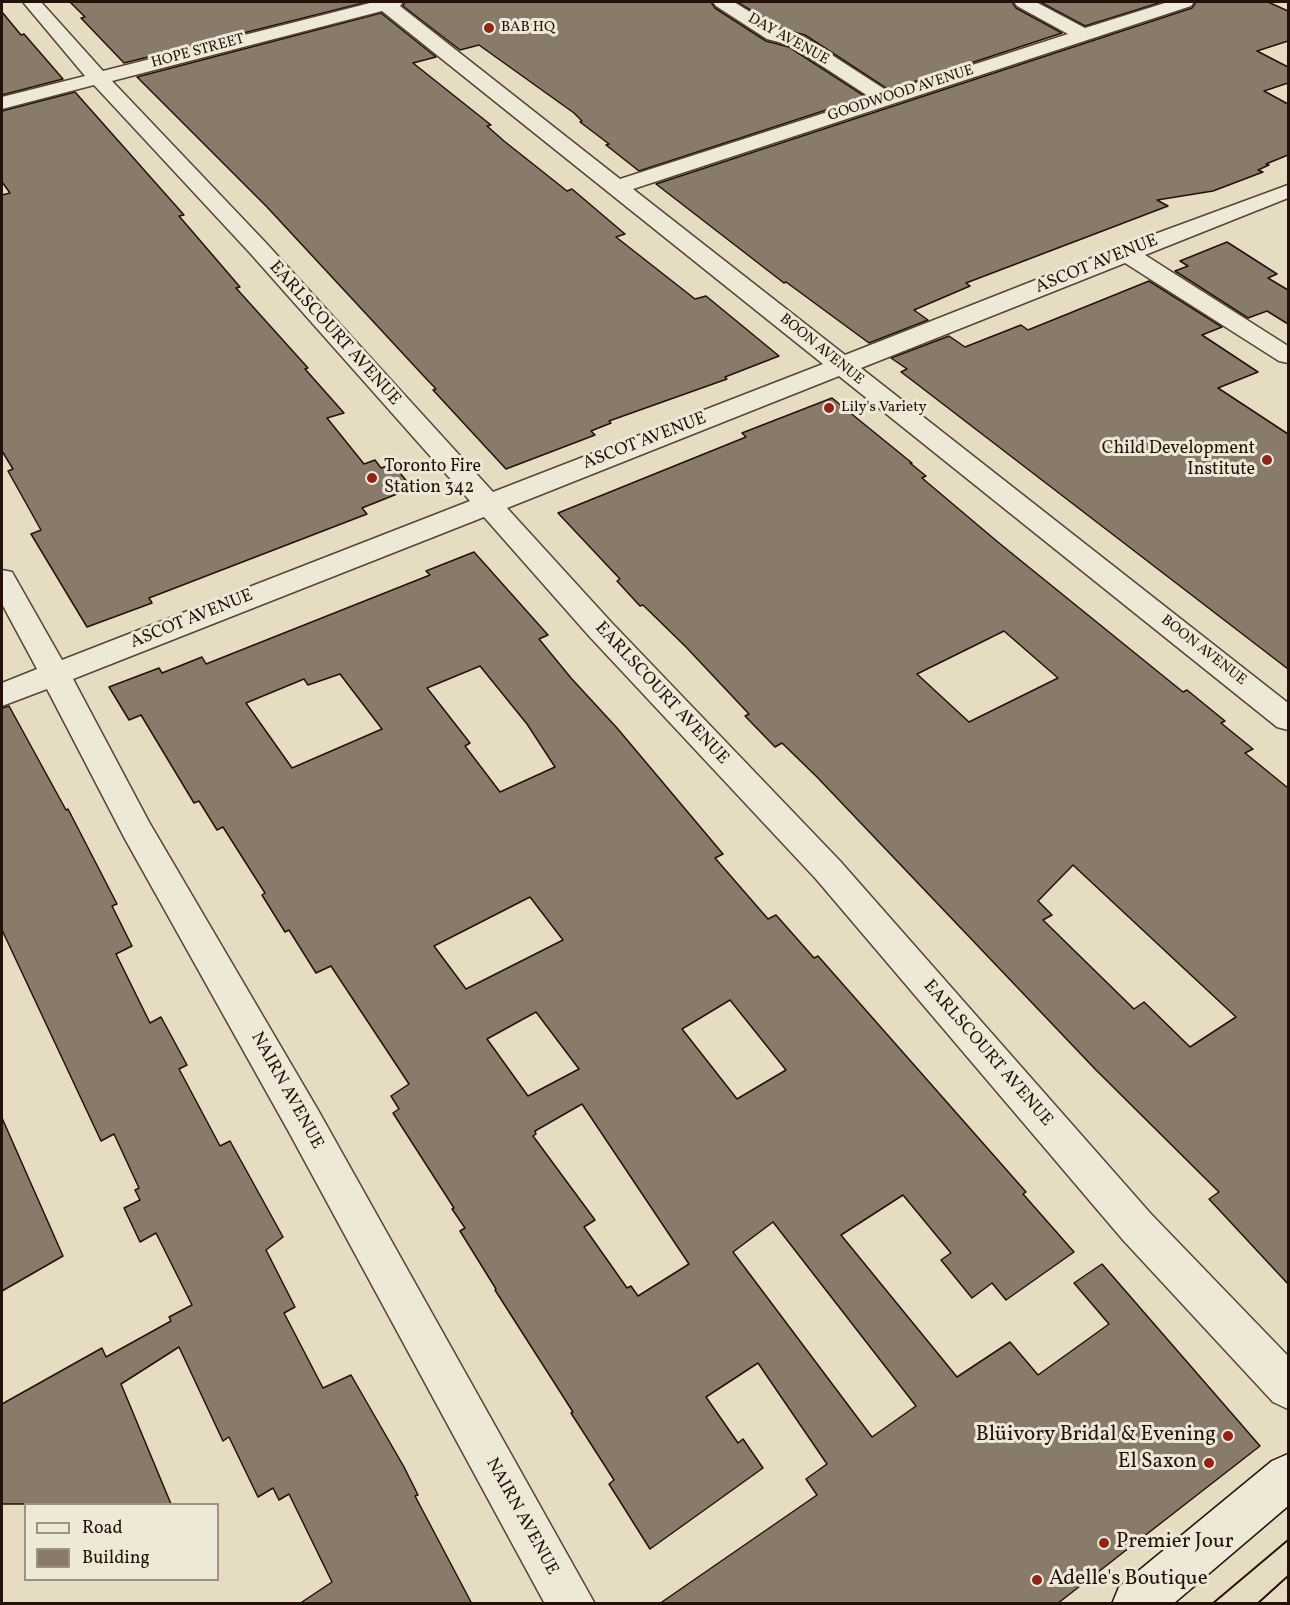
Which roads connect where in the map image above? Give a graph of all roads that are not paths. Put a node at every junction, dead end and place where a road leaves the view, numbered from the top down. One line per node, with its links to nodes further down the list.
1 (32, 2): 7 (street, EARLSCOURT AVENUE)
2 (388, 2): 7 (street, HOPE STREET); 10 (street, BOON AVENUE)
3 (722, 2): 8 (street, DAY AVENUE)
4 (1023, 2): 6 (street)
5 (1185, 2): 6 (street, GOODWOOD AVENUE)
6 (1082, 34): 8 (street, GOODWOOD AVENUE)
7 (98, 78): 9 (street, HOPE STREET); 15 (street, EARLSCOURT AVENUE)
8 (885, 98): 10 (street, GOODWOOD AVENUE)
9 (2, 103)
10 (616, 187): 14 (street, BOON AVENUE)
11 (1288, 191): 12 (street, ASCOT AVENUE)
12 (1125, 253): 13 (street); 14 (street, ASCOT AVENUE)
13 (1288, 356)
14 (841, 365): 15 (street, ASCOT AVENUE); 19 (street, BOON AVENUE)
15 (488, 504): 17 (street, ASCOT AVENUE); 20 (street, EARLSCOURT AVENUE)
16 (2, 579): 17 (street, NAIRN AVENUE)
17 (56, 674): 18 (street, ASCOT AVENUE); 22 (street, NAIRN AVENUE)
18 (2, 695)
19 (1288, 719)
20 (1288, 1387)
21 (1288, 1477): 23 (street)
22 (571, 1604)
23 (1136, 1604)

